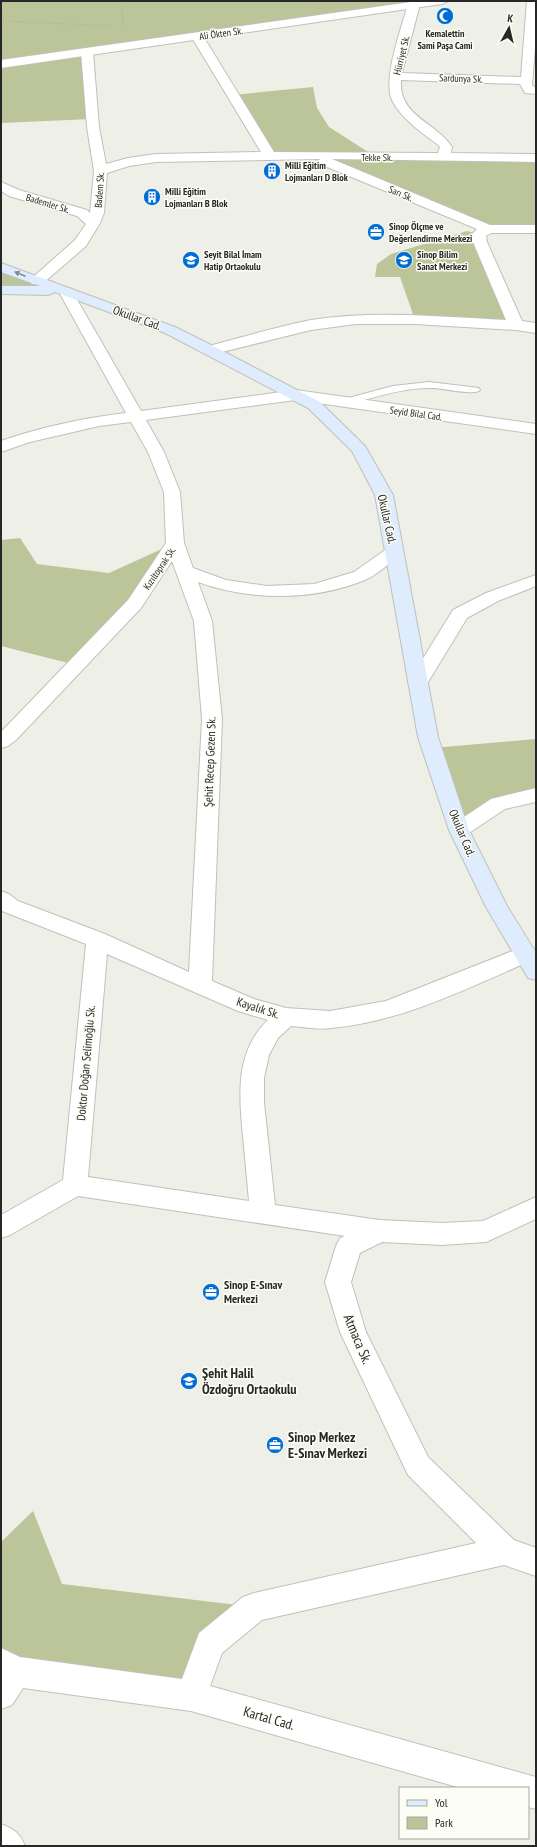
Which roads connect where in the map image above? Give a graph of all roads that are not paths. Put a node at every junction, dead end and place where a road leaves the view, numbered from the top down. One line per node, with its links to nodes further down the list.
1 (442, 1): 3 (street, Ali Ökten Sk.)
2 (533, 1): 8 (street)
3 (414, 4): 4 (street, Ali Ökten Sk.); 7 (street, Hürriyet Sk.)
4 (197, 36): 5 (street, Ali Ökten Sk.); 10 (street)
5 (87, 52): 6 (street, Ali Ökten Sk.); 14 (street, Badem Sk.)
6 (1, 64)
7 (395, 76): 8 (street, Sardunya Sk.); 12 (street, Hürriyet Sk.)
8 (526, 81): 9 (street)
9 (536, 92)
10 (269, 155): 11 (street, Tekke Sk.); 14 (street, Tekke Sk.)
11 (314, 156): 12 (street, Tekke Sk.); 17 (street, Sarı Sk.)
12 (443, 157): 13 (street, Tekke Sk.)
13 (536, 158)
14 (101, 171): 16 (street, Badem Sk.)
15 (1, 186): 16 (street, Bademler Sk.)
16 (93, 223): 20 (street, Badem Sk.)
17 (488, 229): 18 (street); 23 (street)
18 (536, 229)
19 (1, 267): 20 (main road, Okullar Cad., one-way to 19)
20 (37, 281): 22 (main road, Okullar Cad.)
21 (1, 290): 22 (main road)
22 (66, 292): 25 (main road, Okullar Cad.); 29 (street, Kızıltoprak Sk.)
23 (516, 326): 24 (street); 25 (street)
24 (536, 328)
25 (210, 350): 27 (main road, Okullar Cad.)
26 (475, 390): 28 (lane)
27 (296, 395): 28 (street, Seyid Bilal Cad.); 29 (street, Seyid Bilal Cad.); 33 (main road, Okullar Cad.)
28 (345, 402): 30 (street, Seyid Bilal Cad.)
29 (137, 417): 31 (street, Seyid Bilal Cad.); 32 (street, Kızıltoprak Sk.)
30 (536, 429)
31 (1, 447)
32 (175, 543): 34 (street, Şehit Recep Gezen Sk.); 37 (street, Kızıltoprak Sk.)
33 (394, 552): 34 (street); 36 (main road, Okullar Cad.)
34 (185, 571): 43 (street, Şehit Recep Gezen Sk.)
35 (536, 580): 36 (street)
36 (418, 683): 39 (main road, Okullar Cad.)
37 (1, 742)
38 (536, 795): 39 (street)
39 (459, 830): 42 (main road, Okullar Cad.)
40 (4, 906): 41 (street, Kayalık Sk.)
41 (97, 940): 43 (street, Kayalık Sk.); 45 (street, Doktor Doğan Selimoğlu Sk.)
42 (530, 963): 44 (street, Kayalık Sk.)
43 (200, 986): 44 (street, Kayalık Sk.)
44 (286, 1017): 47 (street)
45 (75, 1185): 47 (street); 48 (street)
46 (536, 1207): 49 (street, Atmaca Sk.)
47 (263, 1214): 49 (street)
48 (1, 1228)
49 (380, 1231): 50 (street, Atmaca Sk.)
50 (504, 1551): 51 (street, Atmaca Sk.); 53 (street)
51 (536, 1562)
52 (6, 1676): 53 (street, Kartal Cad.)
53 (191, 1696): 54 (street, Kartal Cad.)
54 (514, 1787)
55 (1, 1840): 56 (street)
56 (9, 1846)

